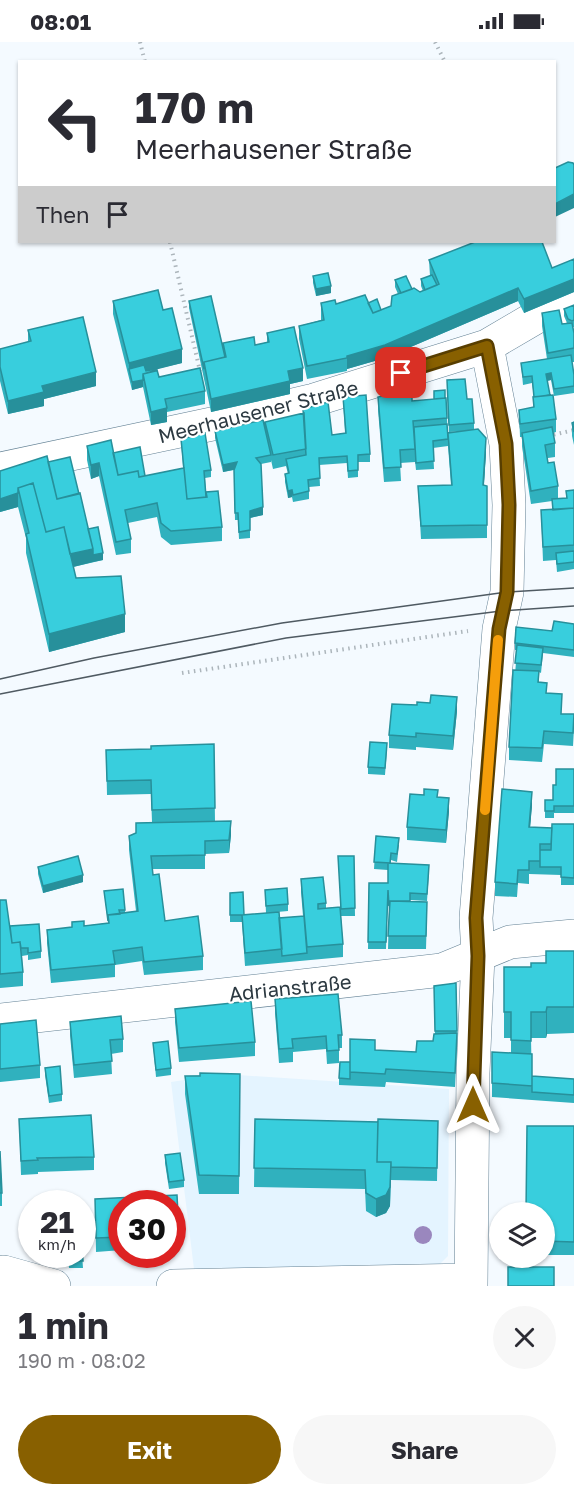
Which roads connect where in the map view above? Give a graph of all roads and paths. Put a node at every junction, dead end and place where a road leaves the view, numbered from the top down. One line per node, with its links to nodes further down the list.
1 (140, 42): 3 (path)
2 (435, 42): 4 (path)
3 (144, 60)
4 (444, 60)
5 (170, 243): 8 (path)
6 (574, 302): 7 (street, Meerhausener Straße)
7 (487, 346): 10 (street); 11 (street, Meerhausener Straße)
8 (201, 378)
9 (574, 430): 10 (path)
10 (506, 444): 12 (street)
11 (0, 469)
12 (499, 629): 13 (path); 15 (street)
13 (182, 673)
14 (574, 936): 15 (street, Adrianstraße)
15 (478, 956): 16 (street, Adrianstraße); 18 (street)
16 (0, 1020)
17 (4, 1272): 19 (street)
18 (471, 1283): 20 (street)
19 (54, 1286)
20 (173, 1286)

